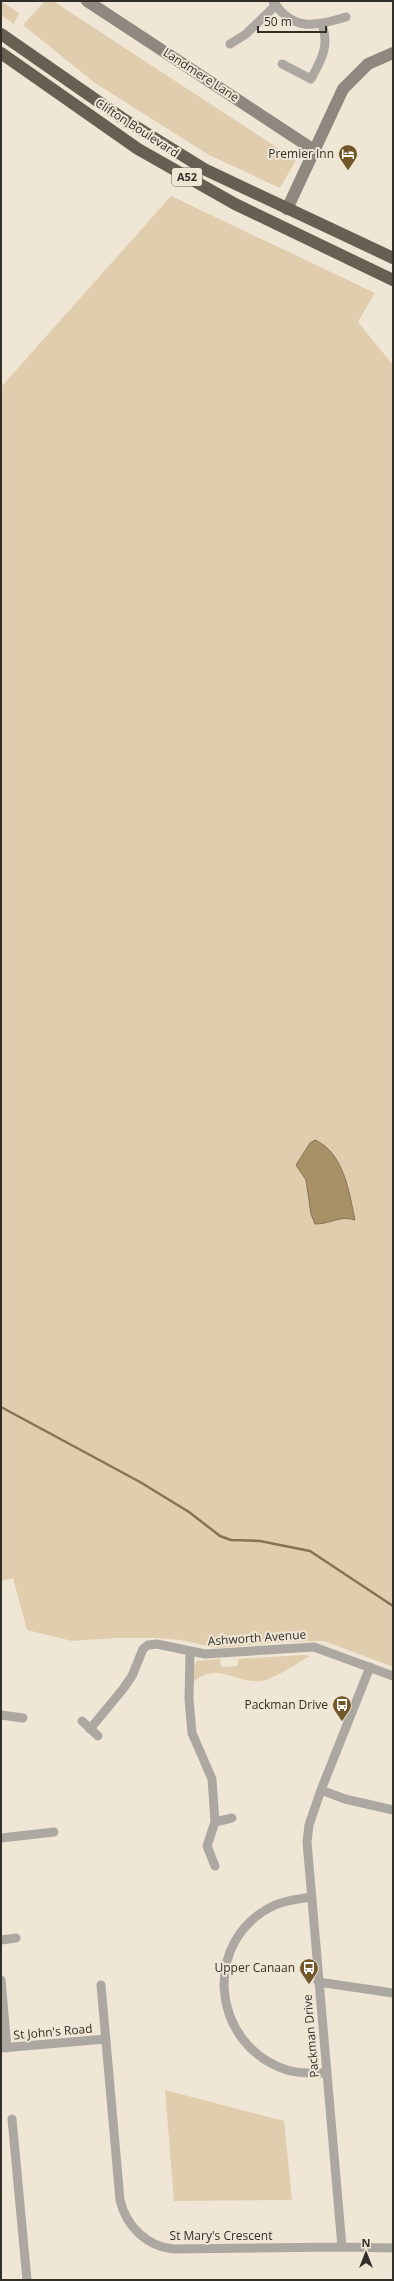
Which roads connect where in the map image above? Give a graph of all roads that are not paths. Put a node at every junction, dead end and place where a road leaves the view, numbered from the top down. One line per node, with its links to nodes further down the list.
1 (87, 1): 10 (street, Landmere Lane)
2 (275, 3): 4 (street); 6 (street)
3 (346, 17): 4 (street)
4 (322, 24): 9 (street)
5 (1, 34): 11 (highway, Clifton Boulevard / A52)
6 (230, 44)
7 (1, 53): 13 (highway, Clifton Boulevard / A52)
8 (393, 53): 10 (street)
9 (282, 64)
10 (314, 150): 11 (street)
11 (287, 209): 12 (highway, Clifton Boulevard / A52)
12 (393, 258)
13 (393, 280)
14 (190, 1652): 15 (street, Ashworth Avenue); 20 (street, Ashworth Avenue); 25 (street)
15 (370, 1667): 16 (street, Ashworth Avenue); 22 (street, Packman Drive)
16 (393, 1676)
17 (1, 1715): 18 (street)
18 (23, 1718)
19 (82, 1721): 20 (street)
20 (90, 1729): 21 (street)
21 (98, 1736)
22 (321, 1790): 23 (street); 29 (street, Packman Drive)
23 (393, 1810)
24 (232, 1818): 25 (street)
25 (215, 1822): 28 (street)
26 (54, 1832): 27 (street)
27 (1, 1838)
28 (215, 1866)
29 (311, 1897): 33 (street, Packman Drive); 38 (street)
30 (16, 1938): 31 (street)
31 (1, 1940)
32 (1, 1980): 37 (street)
33 (318, 1982): 35 (street); 38 (street, Packman Drive)
34 (101, 1985): 36 (street, St Mary's Crescent)
35 (393, 1993)
36 (106, 2039): 37 (street, St John's Road); 40 (street, St Mary's Crescent)
37 (4, 2048)
38 (326, 2073): 40 (street, Packman Drive)
39 (12, 2119): 42 (street)
40 (342, 2247): 41 (street, St Mary's Crescent)
41 (393, 2248)
42 (27, 2280)

